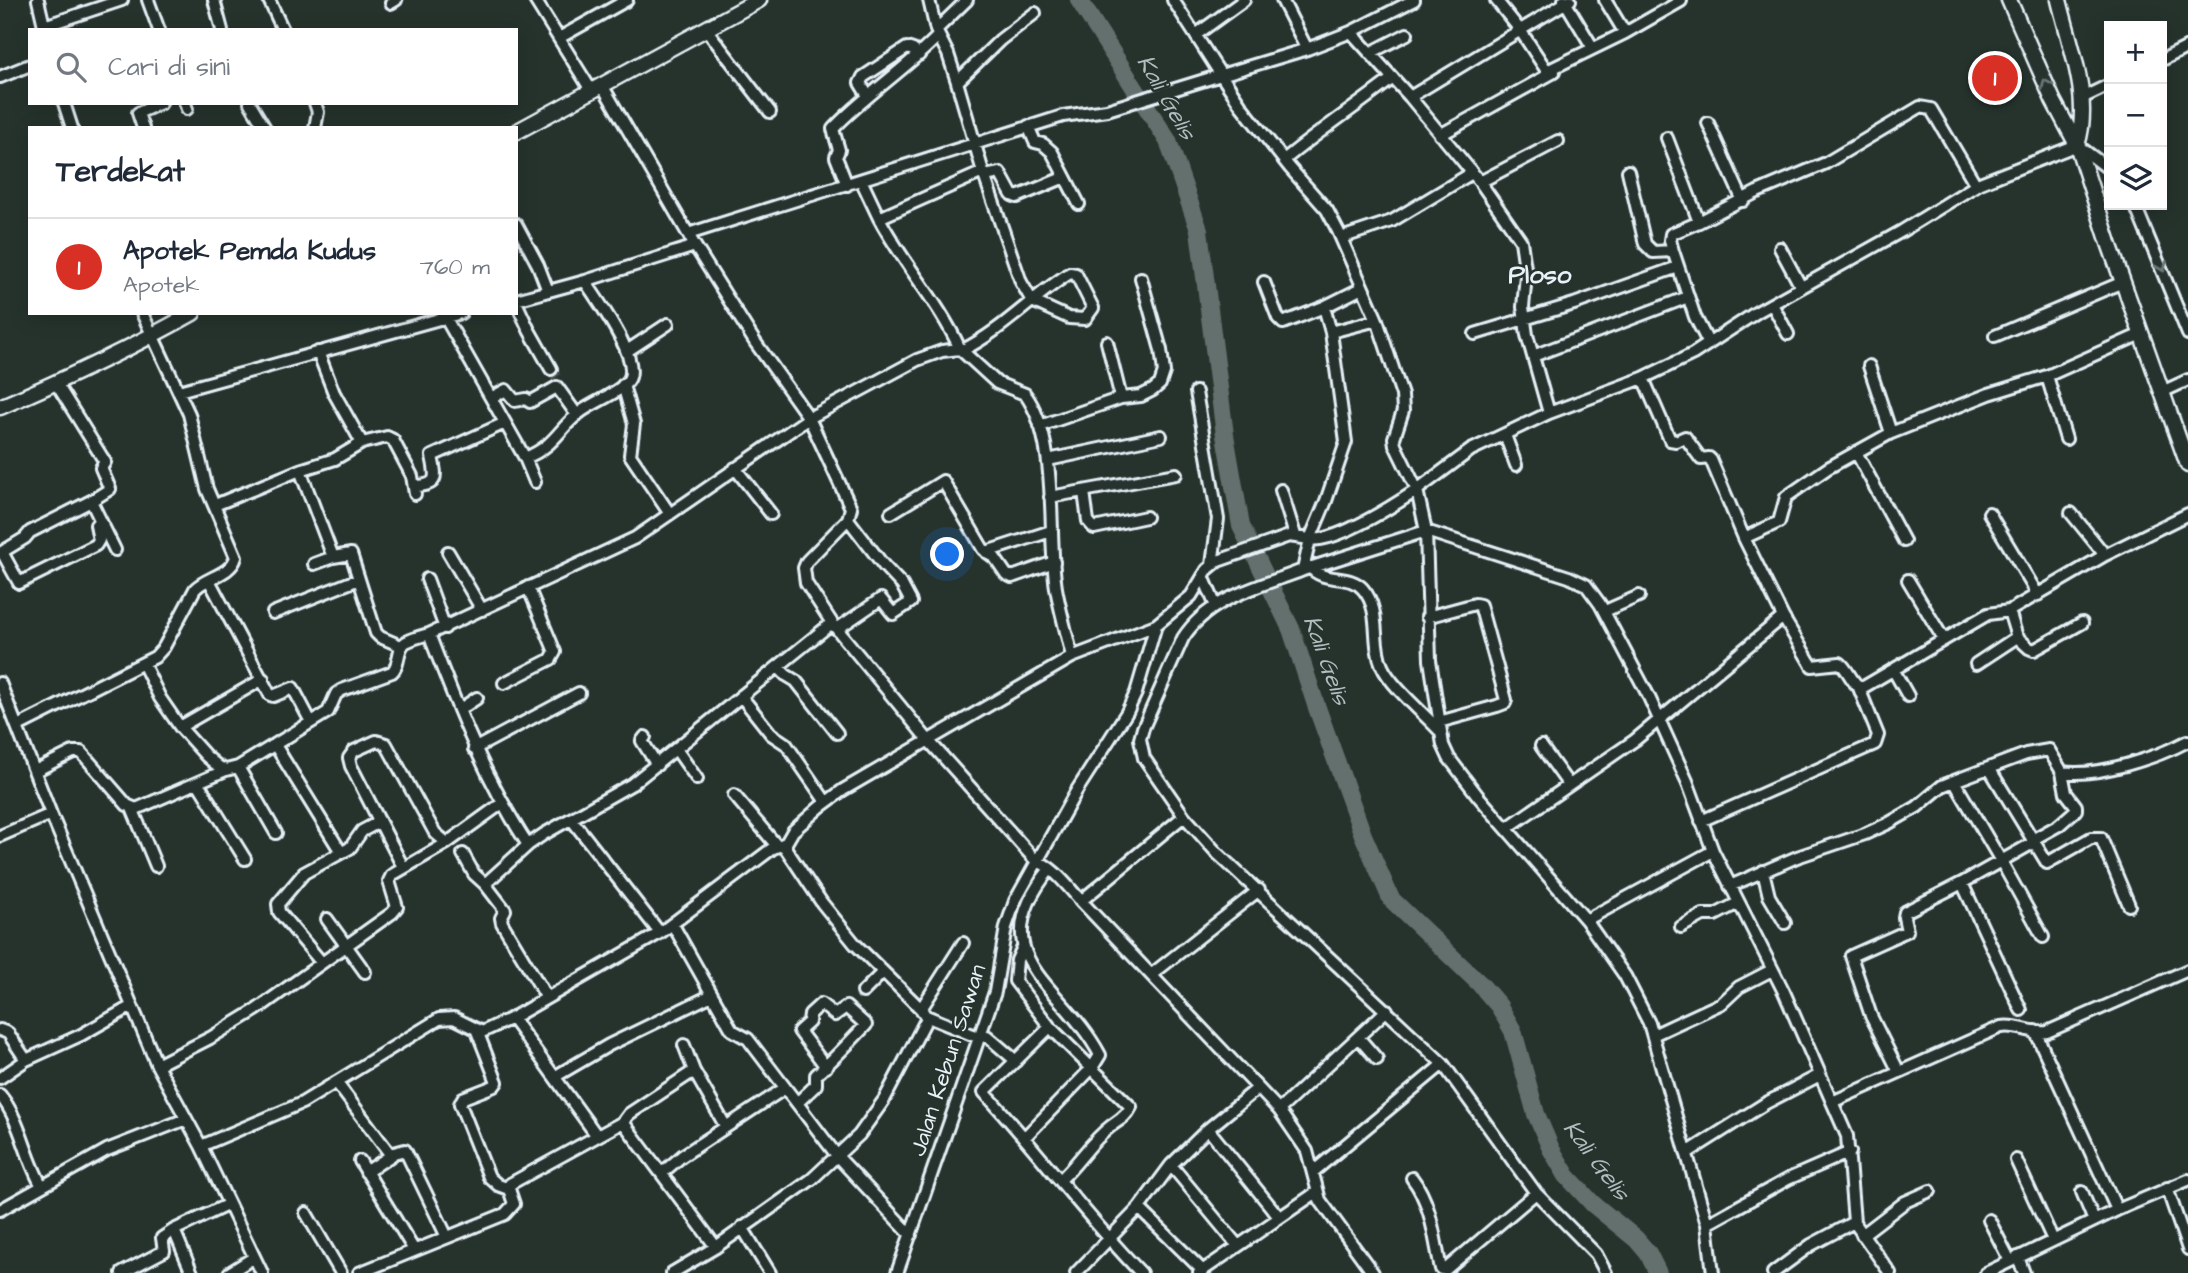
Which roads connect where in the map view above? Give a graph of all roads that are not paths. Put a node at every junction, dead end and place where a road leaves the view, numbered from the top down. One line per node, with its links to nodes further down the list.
1 (38, 0): 23 (street)
2 (122, 0): 23 (street)
3 (148, 0): 24 (street)
4 (214, 0): 25 (street)
5 (269, 0): 26 (street)
6 (535, 0): 34 (street)
7 (627, 0): 34 (street)
8 (759, 0): 27 (main road)
9 (929, 0): 30 (street)
10 (967, 0): 30 (street)
11 (1173, 0): 31 (street)
12 (1244, 0): 31 (street)
13 (1282, 0): 37 (street)
14 (1414, 0): 29 (street)
15 (1496, 0): 28 (street)
16 (1605, 0): 33 (street)
17 (2009, 0): 67 (main road, one-way to 17)
18 (2059, 0): 50 (main road)
19 (1567, 1): 28 (street); 36 (street)
20 (1681, 1): 21 (street)
21 (1665, 5): 33 (street)
22 (1035, 13): 45 (street)
23 (44, 28)
24 (158, 28)
25 (221, 28)
26 (282, 28)
27 (706, 29): 47 (main road); 55 (street)
28 (1520, 30): 36 (street); 49 (street)
29 (1351, 32): 37 (street); 38 (street)
30 (937, 33): 39 (street); 45 (street)
31 (1197, 34): 42 (street)
32 (1407, 34): 38 (street)
33 (1625, 34): 36 (street); 63 (street)
34 (559, 38): 47 (street)
35 (2188, 47): 40 (street)
36 (1593, 48)
37 (1307, 49): 42 (street)
38 (1370, 53): 44 (street)
39 (919, 55): 48 (street); 48 (street)
40 (2167, 58)
41 (28, 66): 43 (street)
42 (1221, 75): 61 (street); 68 (street)
43 (0, 77)
44 (1393, 78): 49 (street); 68 (street)
45 (957, 82): 66 (street)
46 (2104, 87): 50 (street)
47 (597, 88): 62 (main road); 84 (street)
48 (868, 96): 76 (street)
49 (1410, 97): 63 (street)
50 (2082, 98): 67 (main road)
51 (65, 105): 57 (street)
52 (156, 105): 58 (street)
53 (251, 105): 59 (street)
54 (316, 105): 60 (street)
55 (770, 112)
56 (1708, 123): 78 (street)
57 (71, 126)
58 (142, 126)
59 (264, 126)
60 (315, 126)
61 (1028, 126): 66 (street); 73 (street)
62 (518, 131)
63 (1440, 135): 71 (street)
64 (1667, 138): 82 (street)
65 (1558, 141): 75 (street)
66 (976, 142): 72 (street); 74 (street)
67 (2077, 145): 69 (street); 77 (street); 93 (main road)
68 (1284, 160): 85 (street)
69 (2104, 165)
70 (1628, 171): 88 (street)
71 (1472, 173): 75 (street); 85 (street)
72 (984, 174): 73 (street); 81 (street); 99 (street)
73 (1065, 177): 79 (street)
74 (861, 180): 76 (street); 81 (street)
75 (1480, 182): 108 (street)
76 (847, 185): 84 (street)
77 (1976, 185): 78 (street); 94 (street)
78 (1743, 201): 82 (street)
79 (1079, 204)
80 (2137, 210): 114 (street, one-way to 114)
81 (879, 218): 119 (street)
82 (1699, 222): 88 (street)
83 (518, 228): 96 (street)
84 (688, 234): 86 (street)
85 (1341, 238): 95 (street)
86 (695, 246): 91 (street); 138 (street)
87 (1780, 248): 94 (street)
88 (1673, 251): 89 (street)
89 (1678, 267): 97 (street); 108 (street)
90 (1141, 278): 134 (street)
91 (585, 281): 96 (street); 120 (street)
92 (1264, 282): 102 (street)
93 (2123, 282): 113 (main road); 116 (street)
94 (1801, 287): 100 (street)
95 (1362, 288): 102 (street); 107 (street)
96 (548, 291): 98 (street)
97 (1688, 297): 118 (street); 122 (street)
98 (518, 300)
99 (1032, 301): 99 (street); 119 (street)
100 (1772, 304): 112 (street); 118 (street)
101 (518, 306): 124 (street)
102 (1324, 307): 110 (street)
103 (143, 315): 115 (street)
104 (189, 315): 115 (main road)
105 (454, 315): 106 (street)
106 (446, 317): 121 (street); 133 (street)
107 (1377, 320): 110 (street); 156 (street)
108 (1525, 320): 111 (street); 122 (street)
109 (668, 324): 120 (street)
110 (1331, 332): 174 (street)
111 (1475, 334)
112 (1788, 334)
113 (2141, 334): 125 (street); 131 (main road)
114 (2188, 334)
115 (152, 336): 128 (main road); 130 (street)
116 (1995, 336)
117 (1107, 342): 134 (street)
118 (1709, 344): 126 (street)
119 (962, 350): 138 (street); 140 (street)
120 (627, 351): 129 (street)
121 (318, 352): 130 (street); 145 (street)
122 (1533, 356): 136 (street)
123 (1869, 366): 141 (street)
124 (551, 369)
125 (2047, 376): 141 (street); 144 (street)
126 (1643, 378): 136 (street); 173 (street)
127 (2188, 380): 131 (street)
128 (56, 383): 135 (main road); 159 (street)
129 (623, 386): 137 (street); 164 (street)
130 (179, 391): 160 (street)
131 (2162, 391): 150 (main road)
132 (1196, 392): 182 (street)
133 (491, 398): 137 (street); 139 (street)
134 (1121, 398): 140 (street)
135 (0, 407)
136 (1549, 413): 142 (street)
137 (577, 415): 147 (street)
138 (809, 418): 151 (street); 168 (street)
139 (505, 423): 145 (street); 147 (street)
140 (1040, 426): 148 (street)
141 (1891, 433): 146 (street)
142 (1505, 435): 149 (street); 156 (street)
143 (1161, 436): 148 (street)
144 (2066, 439)
145 (362, 443): 152 (street)
146 (1856, 452): 173 (street); 175 (street)
147 (524, 458): 154 (street)
148 (1048, 460): 158 (street)
149 (1516, 465)
150 (2188, 465)
151 (735, 468): 164 (street); 165 (street)
152 (300, 470): 160 (street); 180 (street)
153 (1176, 474): 157 (street)
154 (534, 482)
155 (1281, 490): 172 (street)
156 (1417, 490): 171 (street); 174 (street)
157 (1084, 492): 158 (street); 167 (street)
158 (1050, 497): 170 (street)
159 (91, 501): 169 (street); 169 (street)
160 (215, 505): 188 (street)
161 (891, 513): 178 (street)
162 (1989, 513): 192 (street)
163 (2071, 513): 179 (street)
164 (670, 514): 190 (street)
165 (771, 514)
166 (2188, 514): 179 (street)
167 (1146, 517)
168 (848, 519): 202 (street); 202 (street)
169 (101, 523): 176 (street)
170 (1051, 531): 178 (street); 181 (street)
171 (1426, 531): 184 (street); 194 (street); 198 (street)
172 (1295, 535): 174 (street); 182 (street)
173 (1744, 538): 199 (street)
174 (1310, 539): 184 (street)
175 (1904, 541)
176 (115, 550)
177 (448, 552): 195 (street)
178 (986, 552): 181 (street)
179 (2105, 555): 192 (street)
180 (332, 557): 183 (street); 186 (street)
181 (1054, 562): 208 (street)
182 (1215, 563): 185 (street)
183 (314, 564)
184 (1304, 569): 193 (street); 225 (street)
185 (1203, 576): 193 (street); 201 (street)
186 (359, 579): 197 (street); 207 (street)
187 (427, 579): 203 (street)
188 (209, 580): 209 (street); 213 (street)
189 (1908, 580): 206 (street)
190 (528, 587): 195 (street); 215 (street)
191 (1639, 596): 194 (street)
192 (2038, 596): 196 (street)
193 (1215, 604): 250 (street)
194 (1609, 609): 222 (street)
195 (482, 610): 203 (street)
196 (2009, 611): 205 (street); 206 (street)
197 (273, 614)
198 (1427, 617): 225 (street); 225 (street)
199 (1783, 617): 216 (street); 222 (street)
200 (2082, 623): 205 (street)
201 (1156, 625): 208 (street); 266 (street)
202 (834, 626): 211 (street); 229 (street)
203 (444, 628): 204 (street)
204 (429, 634): 207 (street); 221 (street)
205 (2017, 637): 210 (street)
206 (1944, 640): 212 (street)
207 (401, 646): 223 (street)
208 (1072, 657): 229 (street)
209 (143, 663): 224 (street); 226 (street)
210 (1976, 664)
211 (778, 667): 218 (street); 227 (street)
212 (1894, 671): 216 (street); 219 (street)
213 (262, 679): 223 (street); 226 (street)
214 (0, 683): 224 (street)
215 (504, 683)
216 (1859, 688): 252 (street)
217 (579, 693): 233 (street)
218 (741, 696): 234 (street); 246 (street)
219 (1908, 696)
220 (477, 698): 221 (street)
221 (459, 710): 233 (street)
222 (1659, 719): 244 (street); 252 (street)
223 (311, 722): 231 (street)
224 (19, 726): 239 (street)
225 (1439, 726): 254 (street)
226 (180, 727): 238 (street)
227 (837, 733)
228 (645, 737): 235 (street)
229 (928, 740): 246 (street); 266 (street)
230 (2188, 741): 240 (street)
231 (275, 745): 236 (street); 262 (street)
232 (1541, 746): 244 (street)
233 (474, 749): 247 (street)
234 (676, 749): 235 (street); 241 (street)
235 (657, 765): 251 (street)
236 (238, 767): 238 (street); 255 (street)
237 (1989, 768): 240 (street); 242 (street); 257 (street)
238 (226, 770): 243 (street)
239 (34, 771): 248 (street); 249 (street)
240 (2062, 772): 257 (street)
241 (697, 779)
242 (1954, 781): 265 (street); 269 (street)
243 (198, 783): 248 (street); 264 (street)
244 (1569, 785): 254 (street)
245 (734, 794): 259 (street)
246 (826, 802): 259 (street)
247 (501, 804): 258 (street); 260 (street)
248 (132, 808): 267 (street)
249 (51, 814): 256 (street); 296 (street)
250 (1184, 816): 273 (street); 274 (street)
251 (572, 820): 260 (street); 282 (street)
252 (1701, 821): 261 (street)
253 (379, 822): 258 (street); 262 (street); 268 (street)
254 (1507, 828): 278 (street)
255 (276, 833)
256 (0, 836)
257 (2033, 841): 265 (street); 276 (street)
258 (447, 843): 268 (street)
259 (781, 844): 280 (street); 291 (street)
260 (528, 845): 271 (street)
261 (1713, 850): 272 (street); 278 (street)
262 (341, 852): 287 (street)
263 (463, 854): 271 (street)
264 (245, 859)
265 (2001, 861): 270 (street); 283 (street)
266 (1043, 865): 274 (street); 286 (street); 307 (street, Jalan Kebun Sawan)
267 (156, 866)
268 (403, 867): 285 (street)
269 (1763, 871): 272 (street); 279 (street)
270 (1962, 883): 298 (street); 317 (street)
271 (485, 884): 295 (street)
272 (1730, 887): 275 (street)
273 (1259, 890): 292 (street); 297 (street)
274 (1081, 901): 292 (street)
275 (1738, 903): 281 (street); 288 (street)
276 (2129, 905)
277 (327, 919): 285 (street)
278 (1586, 920): 305 (street)
279 (1785, 923)
280 (673, 925): 282 (street); 294 (street)
281 (1681, 927)
282 (660, 933): 295 (street)
283 (2043, 937)
284 (963, 943): 299 (street)
285 (346, 946): 287 (street); 290 (street)
286 (1023, 947): 301 (street); 315 (street)
287 (322, 963): 313 (street)
288 (1772, 970): 305 (street); 318 (street)
289 (2188, 970): 304 (street)
290 (365, 972)
291 (883, 972): 293 (street); 299 (street)
292 (1151, 975): 323 (street)
293 (863, 992)
294 (712, 995): 319 (street); 322 (street)
295 (547, 998): 300 (street)
296 (132, 1006): 310 (street); 313 (street)
297 (1387, 1010): 306 (street); 312 (street)
298 (2021, 1010)
299 (924, 1012): 307 (street); 338 (street)
300 (512, 1018): 303 (street); 319 (street)
301 (1050, 1027): 311 (street); 315 (street)
302 (0, 1030): 310 (street)
303 (477, 1031): 321 (street); 350 (street)
304 (2040, 1032): 317 (street); 358 (street)
305 (1653, 1035): 336 (street)
306 (1358, 1037): 309 (street); 327 (street)
307 (986, 1038): 311 (street); 367 (street, Jalan Kebun Sawan)
308 (684, 1045): 316 (street)
309 (1377, 1059)
310 (26, 1060): 320 (street)
311 (1016, 1061): 333 (street)
312 (1443, 1064): 343 (street); 354 (street)
313 (157, 1065): 328 (street)
314 (826, 1067): 314 (street); 326 (street)
315 (1092, 1068): 333 (street); 346 (street)
316 (694, 1071): 329 (street); 330 (street)
317 (1899, 1072): 325 (street)
318 (1820, 1074): 325 (street); 336 (street)
319 (556, 1076): 332 (street)
320 (0, 1078)
321 (336, 1082): 334 (street); 337 (street)
322 (785, 1088): 326 (street); 330 (street)
323 (1258, 1088): 327 (street); 331 (street)
324 (0, 1095): 348 (street)
325 (1832, 1102): 335 (street)
326 (797, 1103): 338 (street)
327 (1279, 1110): 343 (street)
328 (186, 1119): 334 (street); 348 (street)
329 (623, 1122): 332 (street); 344 (street)
330 (726, 1127): 344 (street)
331 (1208, 1129): 341 (street); 360 (street)
332 (597, 1136): 350 (street)
333 (1025, 1137): 346 (street)
334 (201, 1146): 355 (street)
335 (1850, 1152): 363 (street); 364 (street)
336 (1687, 1153): 364 (street)
337 (393, 1155): 342 (street); 370 (street)
338 (838, 1157): 365 (street); 367 (street)
339 (2016, 1160): 371 (street)
340 (360, 1161): 342 (street)
341 (1171, 1165): 356 (street); 372 (street)
342 (366, 1172): 375 (street)
343 (1313, 1172): 352 (street)
344 (662, 1173): 373 (street)
345 (1412, 1178): 378 (street)
346 (1060, 1180): 368 (street)
347 (2188, 1180): 349 (street)
348 (42, 1186): 357 (street)
349 (2167, 1188): 358 (street); 374 (street)
350 (509, 1189): 370 (street)
351 (1930, 1191): 369 (street)
352 (1317, 1192): 360 (street); 391 (street)
353 (2082, 1192): 362 (street)
354 (1536, 1193): 378 (street); 392 (street)
355 (227, 1205): 366 (street); 376 (street)
356 (1139, 1208): 368 (street); 379 (street)
357 (0, 1210)
358 (2117, 1210): 362 (street)
359 (306, 1213): 384 (street)
360 (1279, 1217): 372 (street)
361 (1989, 1220): 377 (street)
362 (2094, 1221): 371 (street)
363 (1854, 1222): 369 (street); 394 (street)
364 (1707, 1224): 393 (street)
365 (742, 1227): 373 (street); 387 (street)
366 (174, 1230): 380 (street); 381 (street)
367 (911, 1235): 388 (street, Jalan Kebun Sawan)
368 (1106, 1236): 389 (street); 390 (street)
369 (1862, 1236): 395 (street)
370 (447, 1237): 375 (street)
371 (2053, 1240): 377 (street)
372 (1238, 1246): 379 (street)
373 (716, 1247): 386 (street)
374 (2188, 1249)
375 (414, 1250): 385 (street)
376 (253, 1258): 382 (street); 383 (street)
377 (2014, 1259): 396 (street); 397 (street)
378 (1441, 1271)
379 (1201, 1272)
380 (122, 1273)
381 (192, 1273)
382 (229, 1273)
383 (262, 1273)
384 (341, 1273)
385 (359, 1273)
386 (672, 1273)
387 (770, 1273)
388 (897, 1273)
389 (1076, 1273)
390 (1141, 1273)
391 (1373, 1273)
392 (1606, 1273)
393 (1713, 1273)
394 (1773, 1273)
395 (1890, 1273)
396 (1986, 1273)
397 (2024, 1273)

